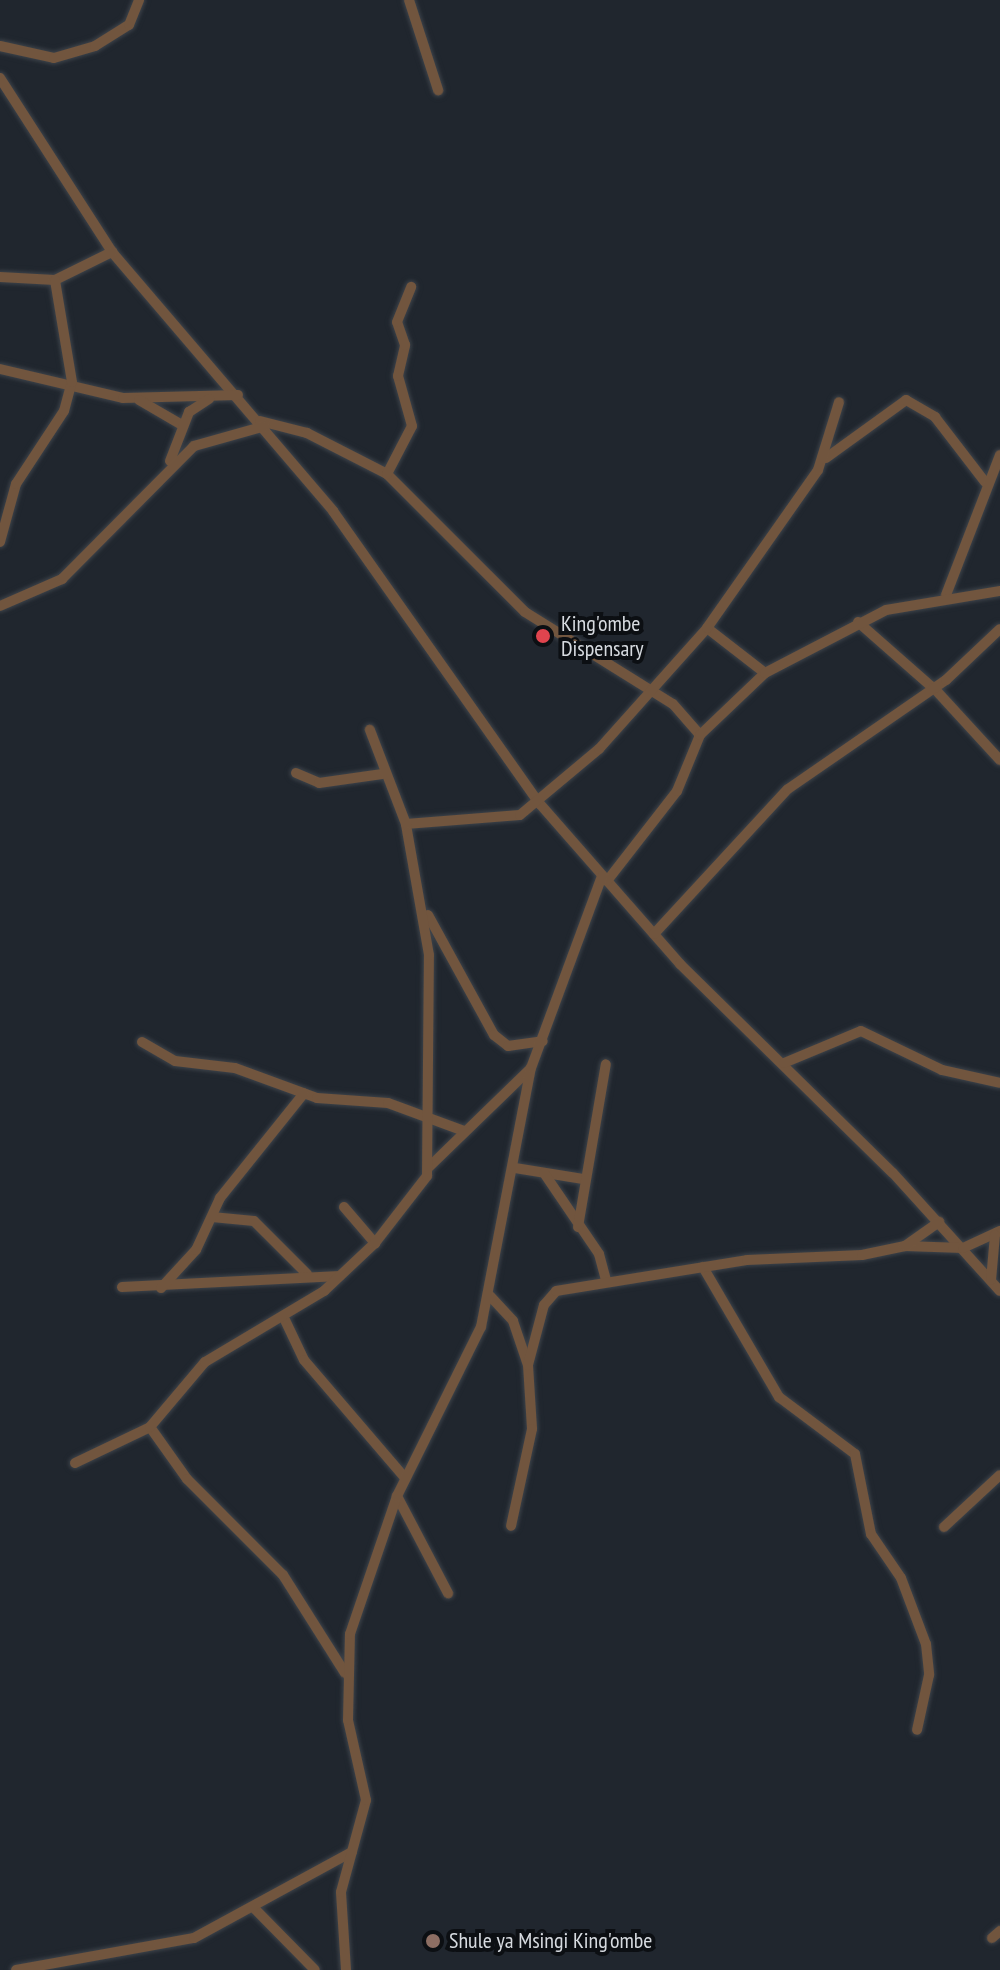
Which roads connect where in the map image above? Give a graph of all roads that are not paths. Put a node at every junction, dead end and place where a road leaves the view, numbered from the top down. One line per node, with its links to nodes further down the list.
1 (139, 0): 3 (street)
2 (409, 0): 5 (street)
3 (0, 46)
4 (0, 78): 6 (street)
5 (438, 90)
6 (112, 252): 8 (street); 12 (street)
7 (0, 277): 8 (street)
8 (55, 280): 11 (street)
9 (411, 287): 21 (street)
10 (0, 369): 11 (street)
11 (72, 382): 13 (street); 23 (street)
12 (238, 395): 14 (street); 16 (street)
13 (137, 398): 14 (street); 17 (street)
14 (210, 398): 17 (street)
15 (839, 402): 19 (street)
16 (263, 423): 20 (street); 21 (street); 40 (street)
17 (182, 425): 20 (street)
18 (1000, 455): 22 (street)
19 (826, 458): 22 (street); 28 (street)
20 (169, 464): 26 (street)
21 (387, 474): 32 (street)
22 (985, 482): 25 (street)
23 (0, 542)
24 (1000, 591): 25 (street)
25 (946, 595): 27 (street)
26 (0, 606)
27 (858, 622): 30 (street); 31 (street)
28 (707, 628): 30 (street); 32 (street)
29 (1000, 629): 31 (street)
30 (765, 673): 34 (street)
31 (932, 687): 35 (street); 44 (street)
32 (648, 689): 34 (street); 40 (street)
33 (370, 730): 39 (street)
34 (700, 735): 42 (street)
35 (988, 748): 36 (street); 37 (street)
36 (1000, 750)
37 (1000, 760)
38 (296, 773): 39 (street)
39 (382, 774): 41 (street)
40 (540, 804): 41 (street); 42 (street)
41 (406, 824): 43 (street)
42 (604, 879): 44 (street); 45 (street)
43 (423, 906): 45 (street); 52 (street)
44 (654, 934): 47 (street)
45 (543, 1041): 49 (street)
46 (142, 1042): 51 (street)
47 (784, 1063): 50 (street); 60 (street)
48 (606, 1064): 57 (street)
49 (531, 1068): 53 (street); 55 (street)
50 (1000, 1083)
51 (304, 1093): 52 (street); 59 (street)
52 (428, 1115): 53 (street); 54 (street)
53 (464, 1131): 54 (street)
54 (428, 1168): 63 (street)
55 (515, 1168): 56 (street); 74 (street)
56 (544, 1173): 57 (street); 61 (street)
57 (583, 1179): 61 (street)
58 (344, 1207): 63 (street)
59 (212, 1217): 67 (street); 72 (street)
60 (939, 1222): 64 (street); 65 (street)
61 (578, 1227): 69 (street)
62 (998, 1233): 65 (street); 70 (street)
63 (375, 1243): 68 (street)
64 (905, 1246): 65 (street); 66 (street)
65 (963, 1248): 70 (street)
66 (703, 1267): 69 (street); 86 (street)
67 (307, 1274): 68 (street); 72 (street)
68 (340, 1276): 75 (street)
69 (606, 1281): 76 (street)
70 (991, 1282): 73 (street)
71 (122, 1287): 72 (street)
72 (161, 1288)
73 (1000, 1291)
74 (490, 1296): 76 (street); 80 (street)
75 (285, 1320): 77 (street); 80 (street)
76 (528, 1365): 82 (street)
77 (150, 1427): 78 (street); 85 (street)
78 (75, 1463)
79 (1000, 1475): 83 (street)
80 (405, 1478): 81 (street)
81 (397, 1496): 84 (street); 85 (street)
82 (511, 1526)
83 (944, 1527)
84 (448, 1593)
85 (345, 1673): 87 (street)
86 (917, 1730)
87 (352, 1852): 88 (street); 91 (street)
88 (253, 1907): 89 (street); 90 (street)
89 (16, 1970)
90 (315, 1970)
91 (346, 1970)

